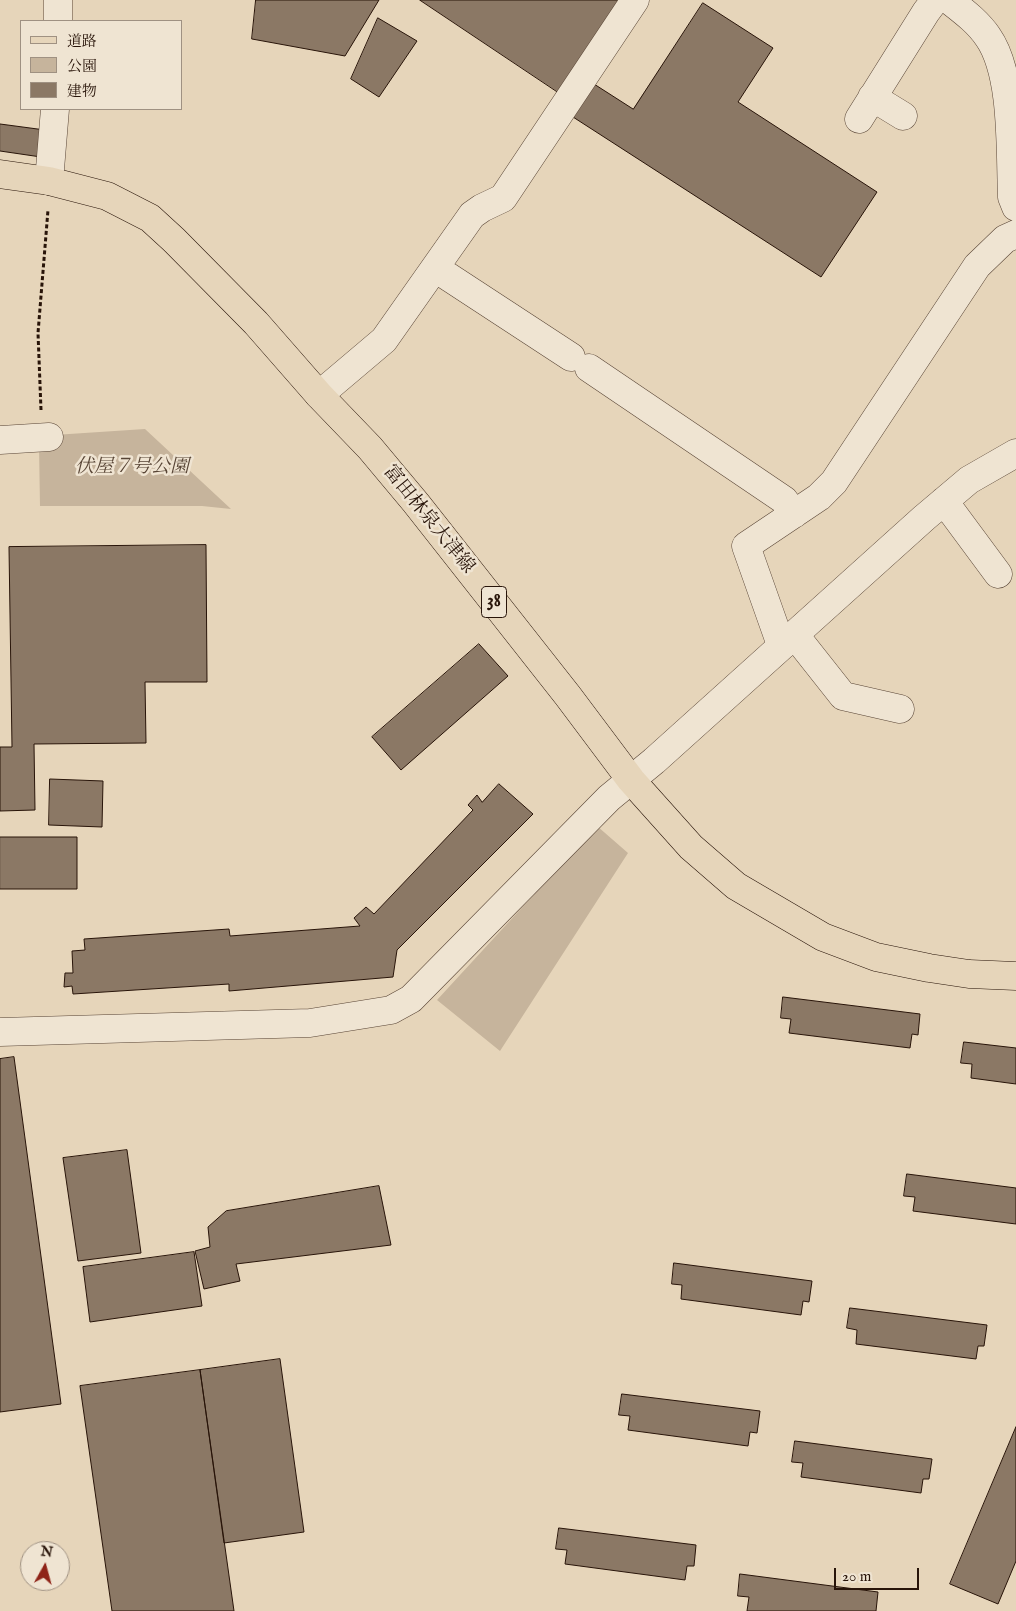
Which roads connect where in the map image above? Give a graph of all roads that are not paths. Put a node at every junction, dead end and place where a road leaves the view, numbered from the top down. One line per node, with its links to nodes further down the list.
1 (58, 0): 5 (street)
2 (636, 0): 12 (street)
3 (935, 0): 7 (street)
4 (949, 0): 10 (street)
5 (58, 20)
6 (55, 110): 9 (street)
7 (903, 116)
8 (0, 174): 9 (main road, 富田林泉大津線 / 38)
9 (49, 181): 13 (main road, 富田林泉大津線 / 38)
10 (1016, 207)
11 (1016, 234): 18 (street)
12 (435, 268): 13 (street); 18 (street)
13 (319, 395): 22 (main road, 富田林泉大津線 / 38)
14 (49, 437): 15 (street)
15 (0, 440)
16 (1016, 453): 17 (street)
17 (944, 501): 19 (street); 20 (street)
18 (794, 514): 20 (street)
19 (998, 574)
20 (788, 640): 21 (street); 22 (street)
21 (900, 708)
22 (631, 780): 23 (main road, 富田林泉大津線 / 38); 24 (street)
23 (1016, 976)
24 (0, 1032)

